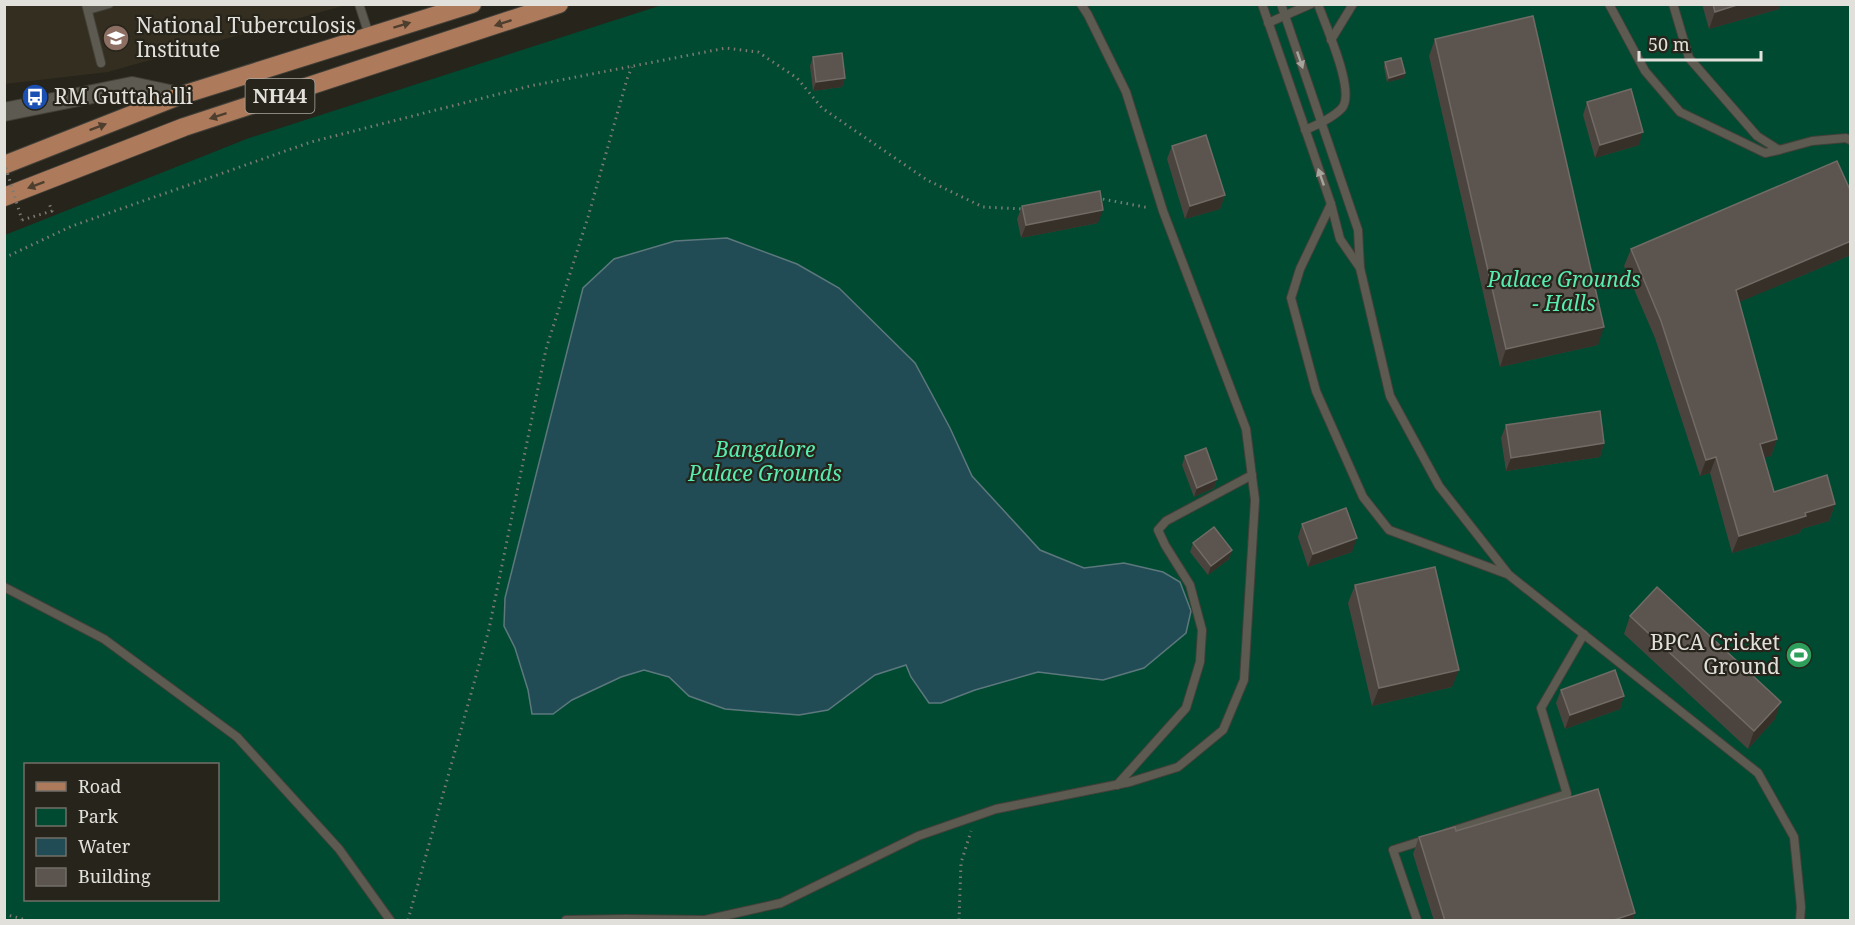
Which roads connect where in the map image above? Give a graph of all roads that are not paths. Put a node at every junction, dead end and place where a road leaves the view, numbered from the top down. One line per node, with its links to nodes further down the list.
1 (109, 4): 13 (lane)
2 (359, 4): 16 (lane)
3 (472, 4): 16 (main road, NH44, one-way to 3)
4 (559, 4): 26 (main road, NH44, one-way to 26)
5 (1081, 4): 29 (lane)
6 (1262, 4): 15 (lane)
7 (1281, 4): 14 (lane)
8 (1311, 4): 14 (lane)
9 (1318, 4): 17 (lane)
10 (1353, 4): 17 (lane)
11 (1609, 4): 24 (lane)
12 (1673, 4): 24 (lane)
13 (87, 7): 18 (lane)
14 (1285, 17): 15 (lane); 21 (lane, one-way to 21)
15 (1268, 23): 22 (lane)
16 (369, 35): 19 (main road, NH44)
17 (1331, 40): 21 (lane)
18 (100, 63)
19 (179, 96): 20 (street); 25 (main road, NH44, one-way to 19)
20 (4, 112)
21 (1321, 123): 22 (lane); 28 (lane)
22 (1305, 130): 27 (lane, one-way to 22)
23 (1851, 140): 24 (lane)
24 (1779, 150)
25 (4, 164)
26 (4, 197)
27 (1330, 204): 28 (lane); 30 (lane)
28 (1360, 268): 30 (lane)
29 (1252, 474): 33 (lane); 33 (lane)
30 (1509, 575): 32 (lane)
31 (4, 587): 34 (lane)
32 (1584, 634): 36 (lane); 37 (lane)
33 (1118, 785): 35 (lane)
34 (390, 921)
35 (566, 921)
36 (1417, 921)
37 (1800, 921)

